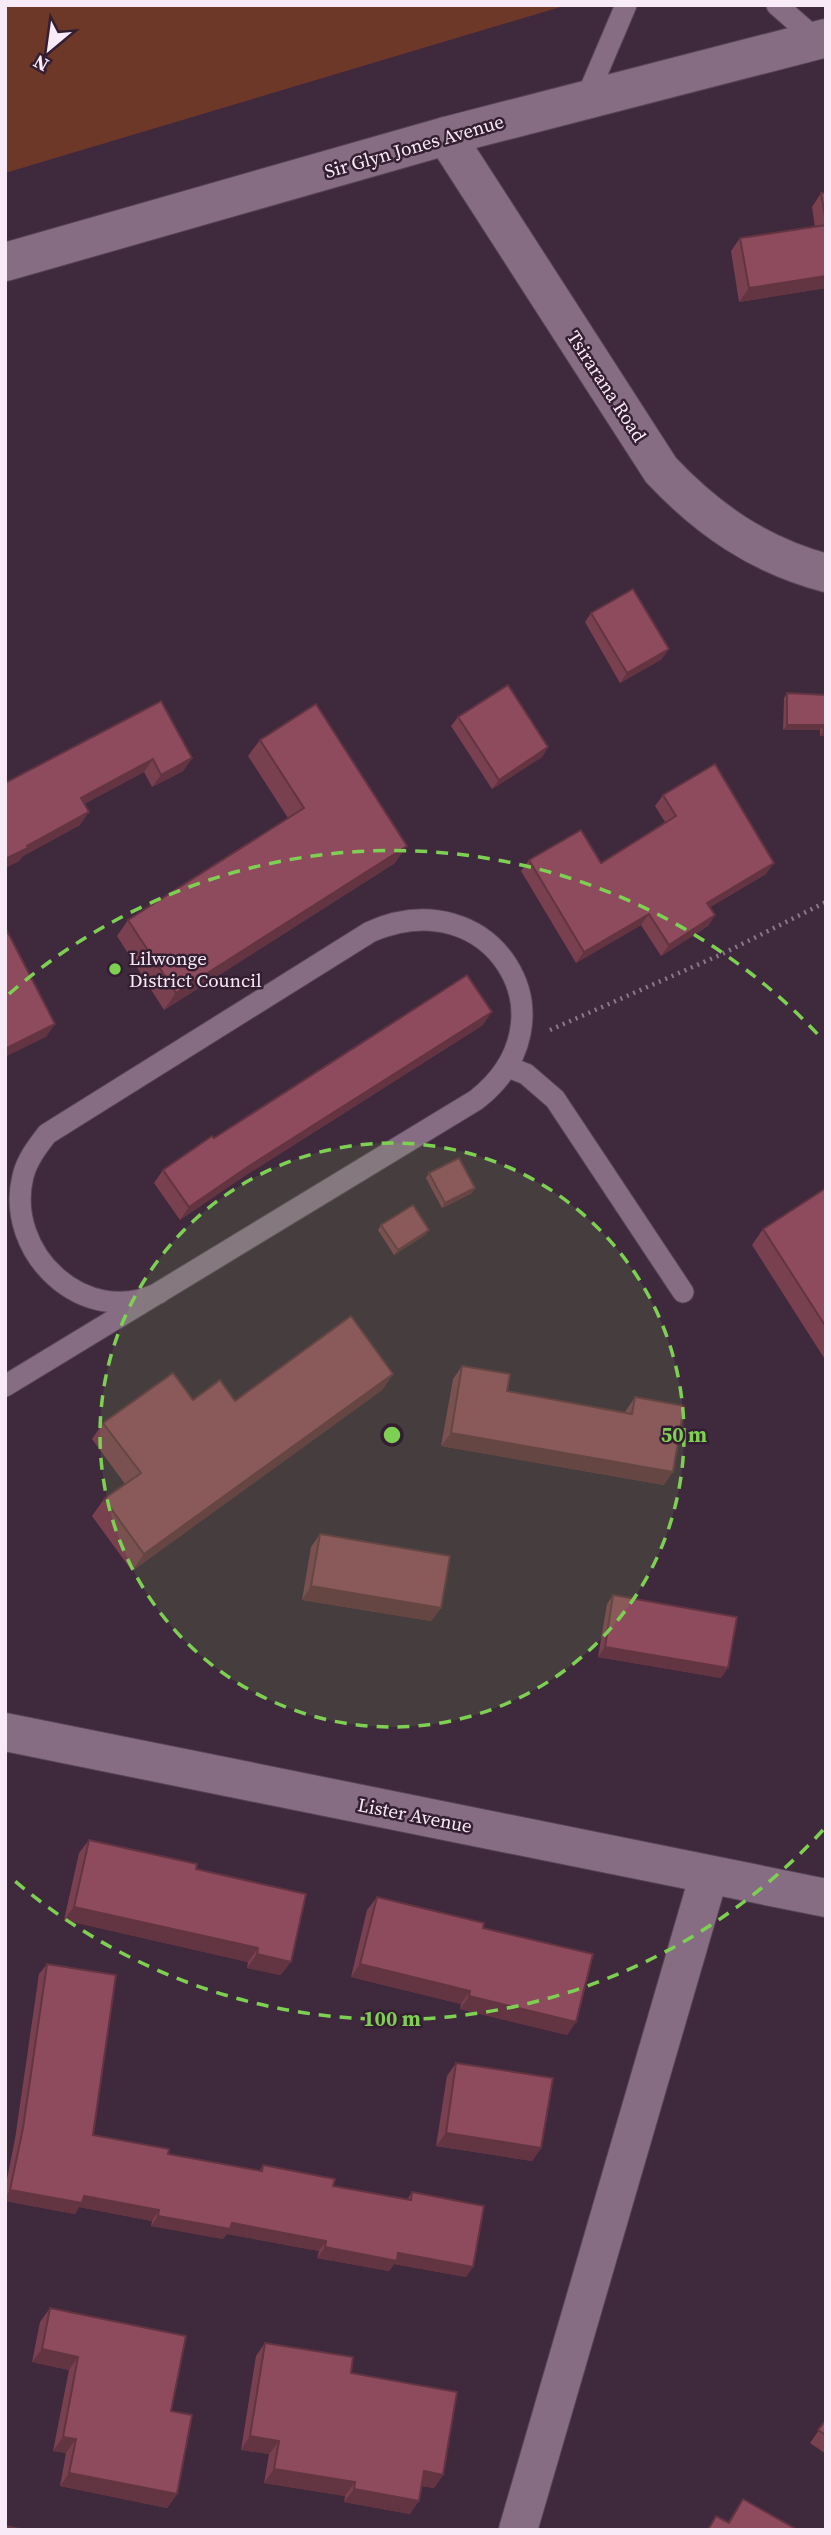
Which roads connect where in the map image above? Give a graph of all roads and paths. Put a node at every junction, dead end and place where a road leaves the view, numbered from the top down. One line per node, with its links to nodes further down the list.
1 (626, 5): 4 (lane)
2 (777, 5): 3 (lane)
3 (822, 39): 4 (street, Sir Glyn Jones Avenue)
4 (586, 99): 5 (street, Sir Glyn Jones Avenue)
5 (446, 136): 6 (street, Sir Glyn Jones Avenue); 7 (street, Tsirarana Road)
6 (5, 262)
7 (826, 573)
8 (826, 902): 9 (path)
9 (518, 1045): 10 (lane); 12 (lane)
10 (508, 1067): 11 (lane); 12 (lane)
11 (683, 1292)
12 (159, 1293): 13 (lane)
13 (5, 1386)
14 (5, 1732): 15 (street, Lister Avenue)
15 (709, 1875): 16 (street, Lister Avenue); 17 (street)
16 (826, 1898)
17 (518, 2530)

